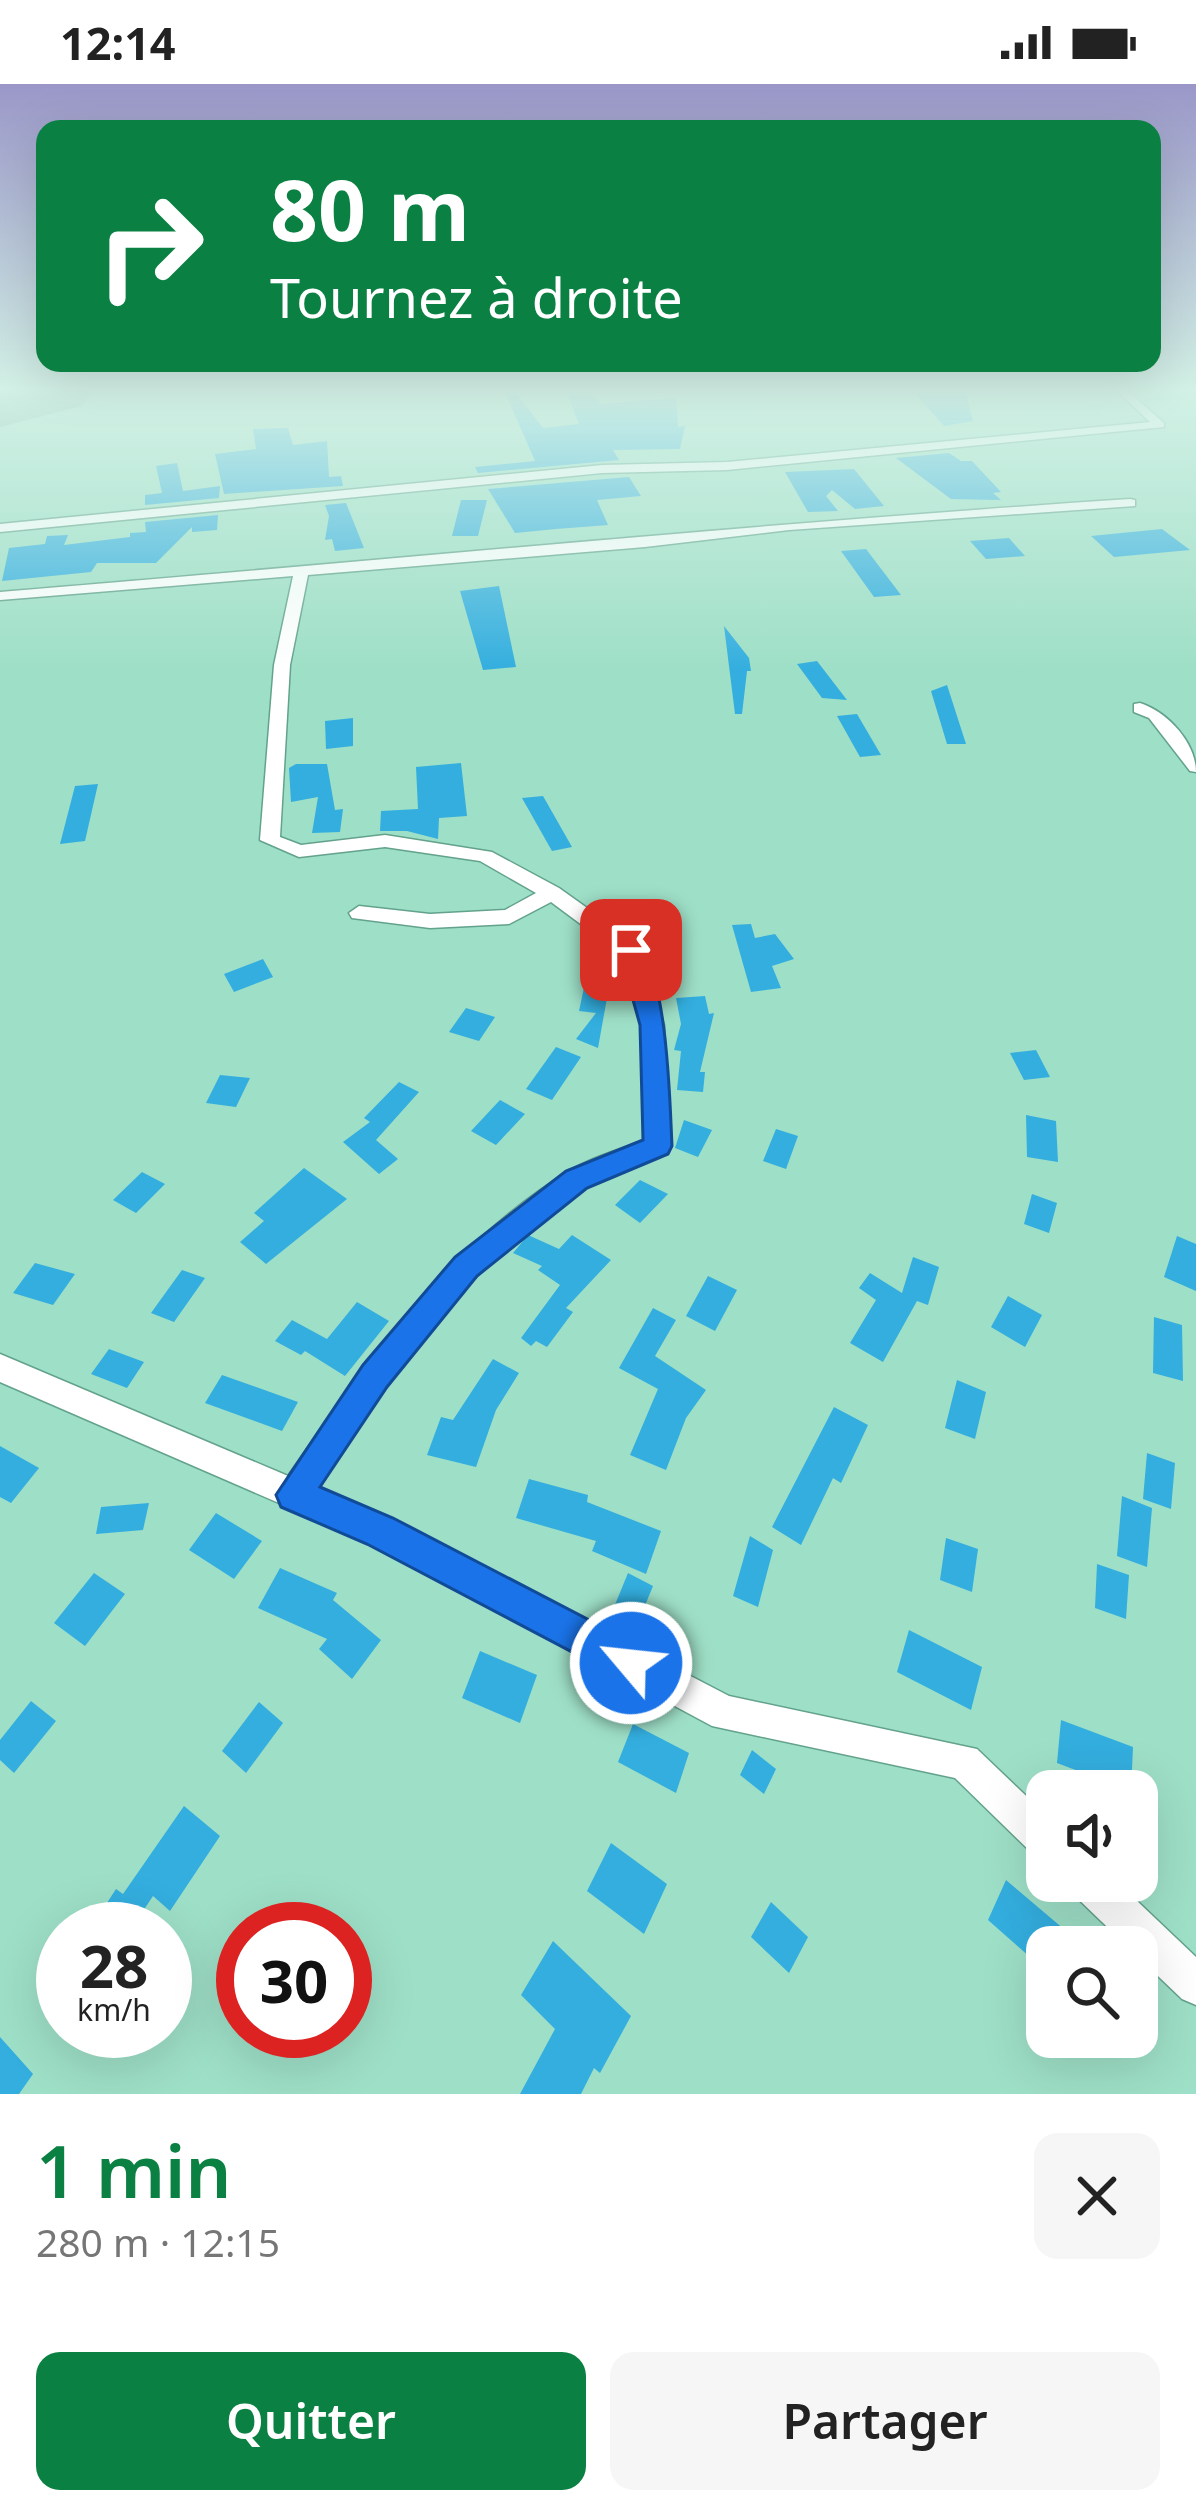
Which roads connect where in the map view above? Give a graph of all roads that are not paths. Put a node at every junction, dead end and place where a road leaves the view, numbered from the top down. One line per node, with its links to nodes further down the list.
1 (459, 484): 3 (street)
2 (1130, 503): 4 (street)
3 (0, 528)
4 (301, 572): 5 (street); 8 (street)
5 (0, 596)
6 (1140, 708): 7 (street)
7 (1196, 767)
8 (551, 893): 9 (street); 11 (street)
9 (359, 913)
10 (0, 1368): 11 (street)
11 (294, 1495): 12 (street)
12 (1026, 1822)
13 (1110, 1902): 14 (street)
14 (1196, 1985)

